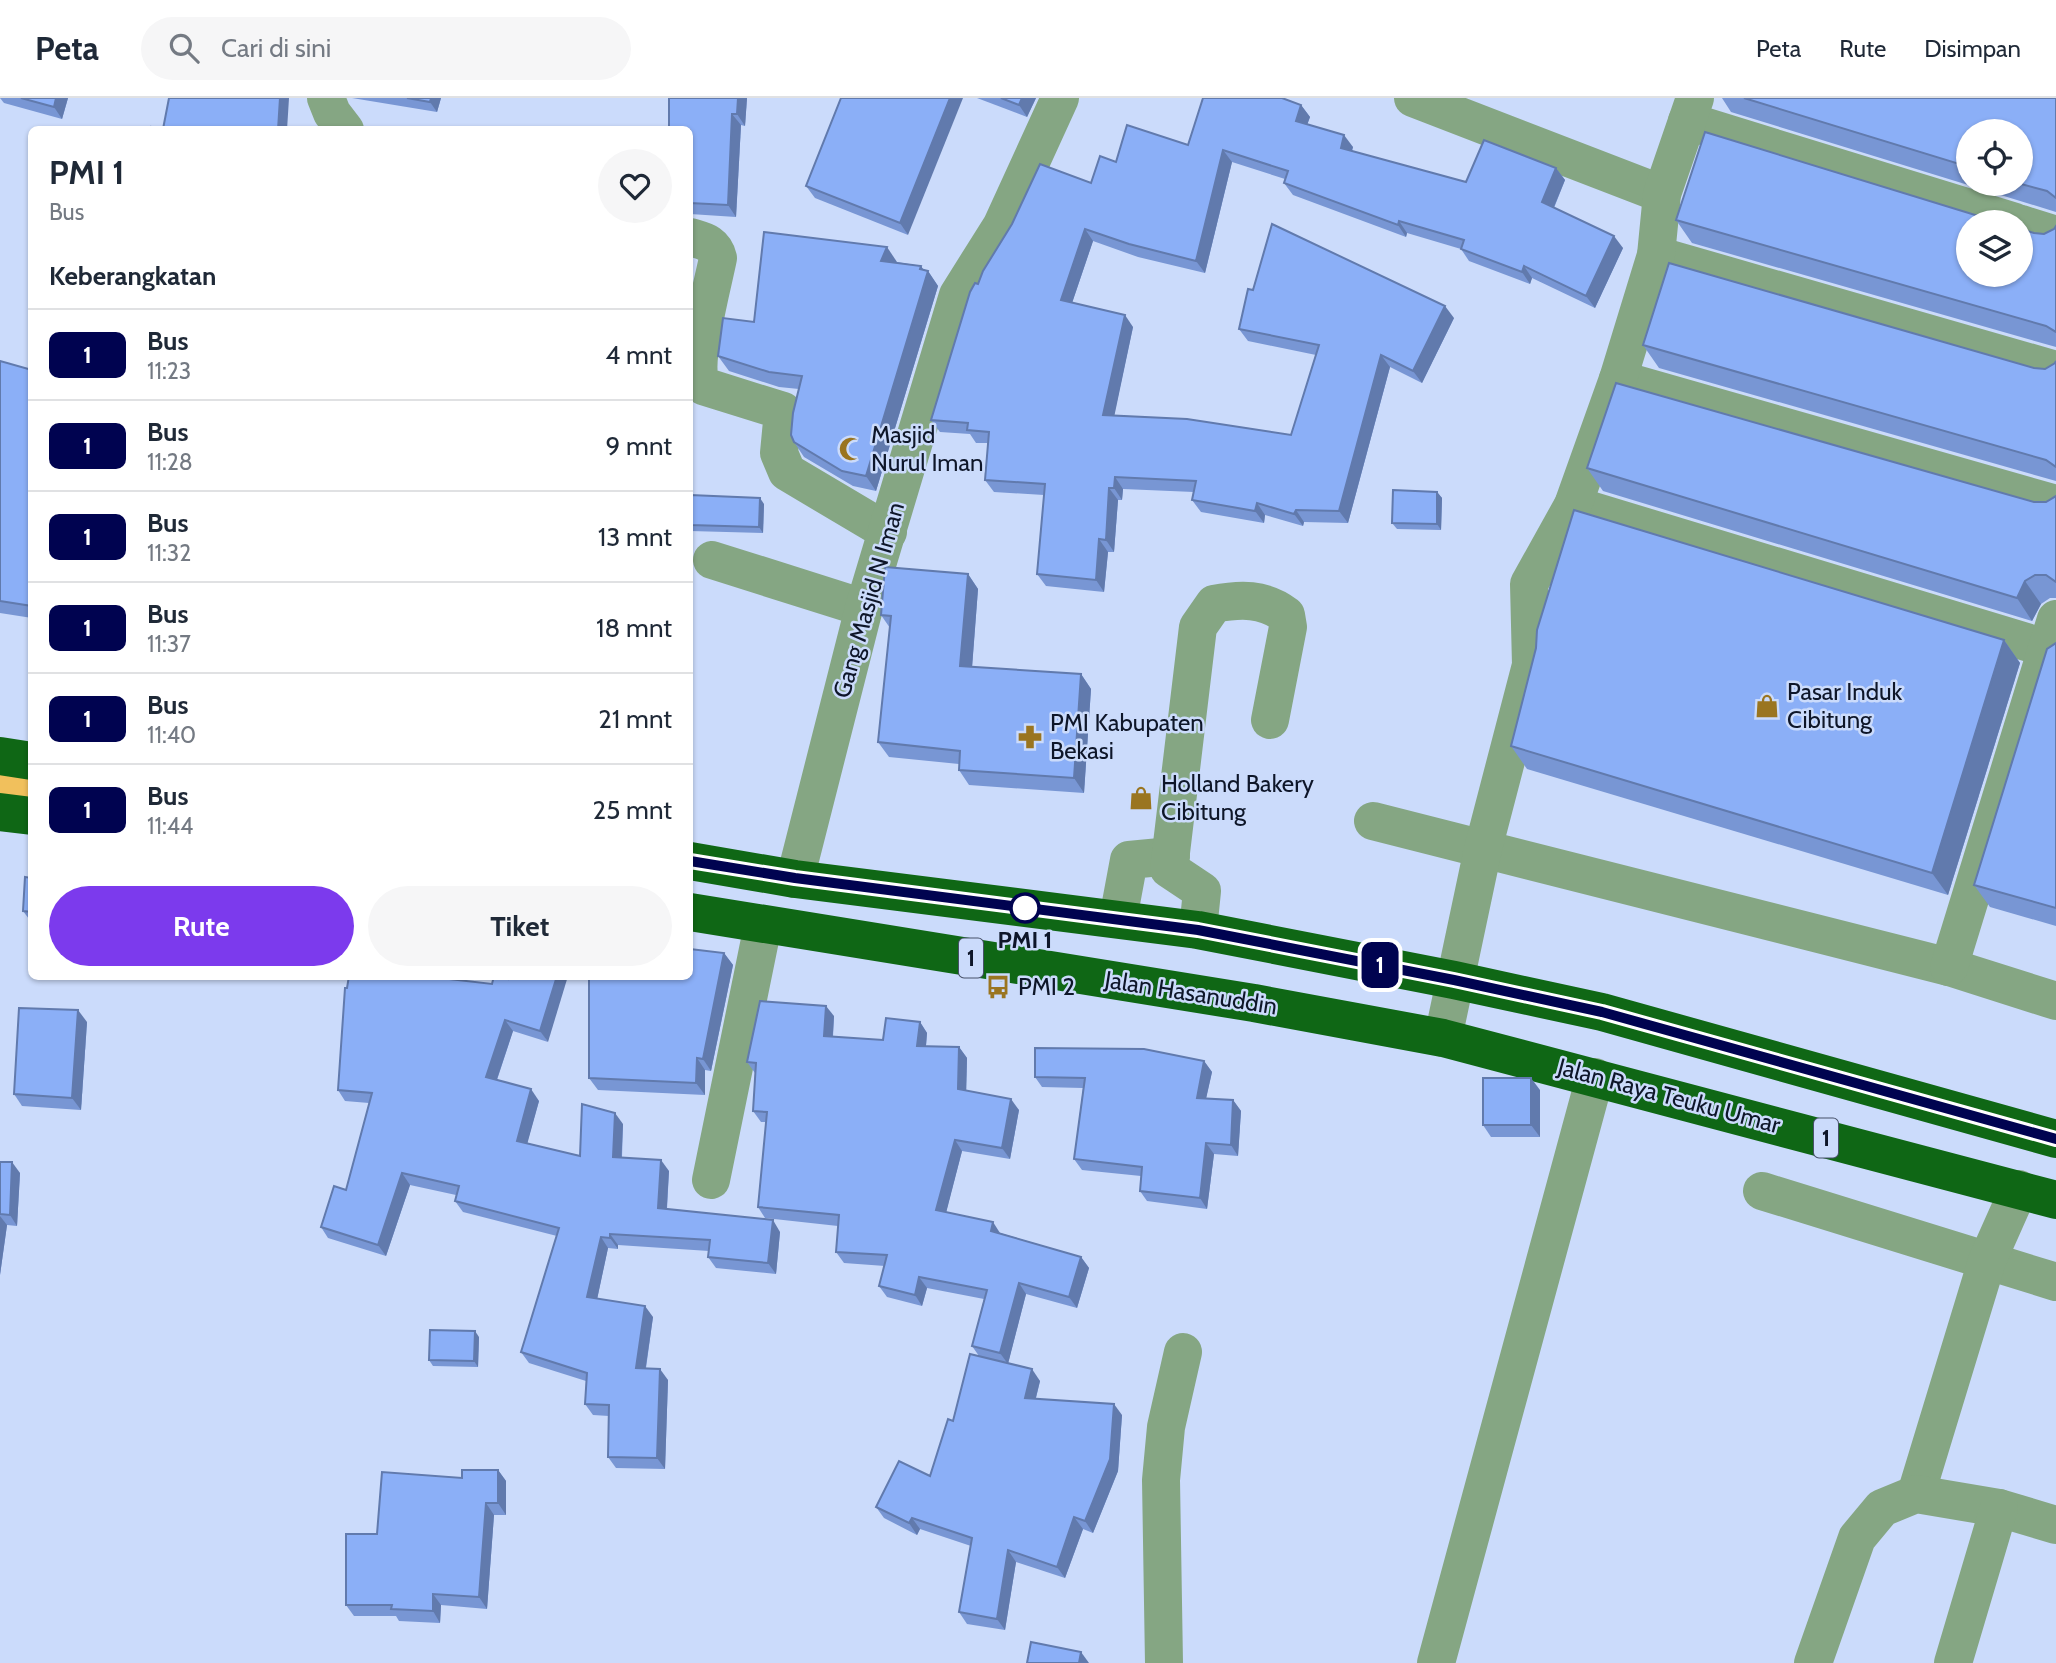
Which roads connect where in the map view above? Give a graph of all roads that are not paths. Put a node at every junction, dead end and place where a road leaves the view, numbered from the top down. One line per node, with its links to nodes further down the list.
1 (326, 98): 5 (street)
2 (1060, 98): 16 (street, Gang Masjid N Iman)
3 (1413, 98): 6 (street)
4 (1691, 110): 6 (street); 7 (street)
5 (342, 126)
6 (1662, 194): 11 (street)
7 (1980, 210)
8 (2033, 228): 9 (street)
9 (2056, 235)
10 (693, 238): 16 (street)
11 (1656, 255): 12 (street); 13 (street)
12 (2056, 370)
13 (1618, 379): 14 (street); 15 (street)
14 (2056, 504)
15 (1573, 505): 19 (street); 26 (street)
16 (888, 532): 18 (street, Gang Masjid N Iman)
17 (712, 560): 18 (street)
18 (864, 608): 29 (street, Gang Masjid N Iman)
19 (2053, 640): 34 (street)
20 (1270, 720): 27 (street)
21 (0, 757): 22 (highway)
22 (28, 760)
23 (0, 811): 24 (highway)
24 (28, 815)
25 (1373, 821): 26 (street)
26 (1483, 849): 34 (street); 35 (street)
27 (1171, 856): 31 (street); 33 (street)
28 (693, 861): 29 (highway, 1)
29 (795, 878): 31 (highway, 1)
30 (693, 913): 32 (highway, Jalan Hasanuddin / 1)
31 (1118, 919): 33 (highway, 1)
32 (763, 925): 37 (highway, Jalan Hasanuddin / 1); 40 (street)
33 (1198, 930): 35 (highway, 1)
34 (1949, 967): 36 (street)
35 (1454, 980): 37 (street); 39 (highway, 1)
36 (2056, 1001)
37 (1443, 1038): 38 (highway, Jalan Raya Teuku Umar / 1)
38 (1595, 1077): 41 (highway, Jalan Raya Teuku Umar / 1); 51 (street)
39 (2056, 1139)
40 (711, 1180)
41 (2019, 1189): 43 (highway, Jalan Raya Teuku Umar / 1); 44 (street)
42 (1762, 1191): 44 (street)
43 (2056, 1200)
44 (1987, 1261): 45 (street); 47 (street)
45 (2056, 1282)
46 (1183, 1352): 50 (street)
47 (1916, 1494): 48 (street); 52 (street)
48 (1999, 1508): 49 (street); 53 (street)
49 (2056, 1525)
50 (1164, 1663)
51 (1436, 1663)
52 (1813, 1663)
53 (1953, 1663)

